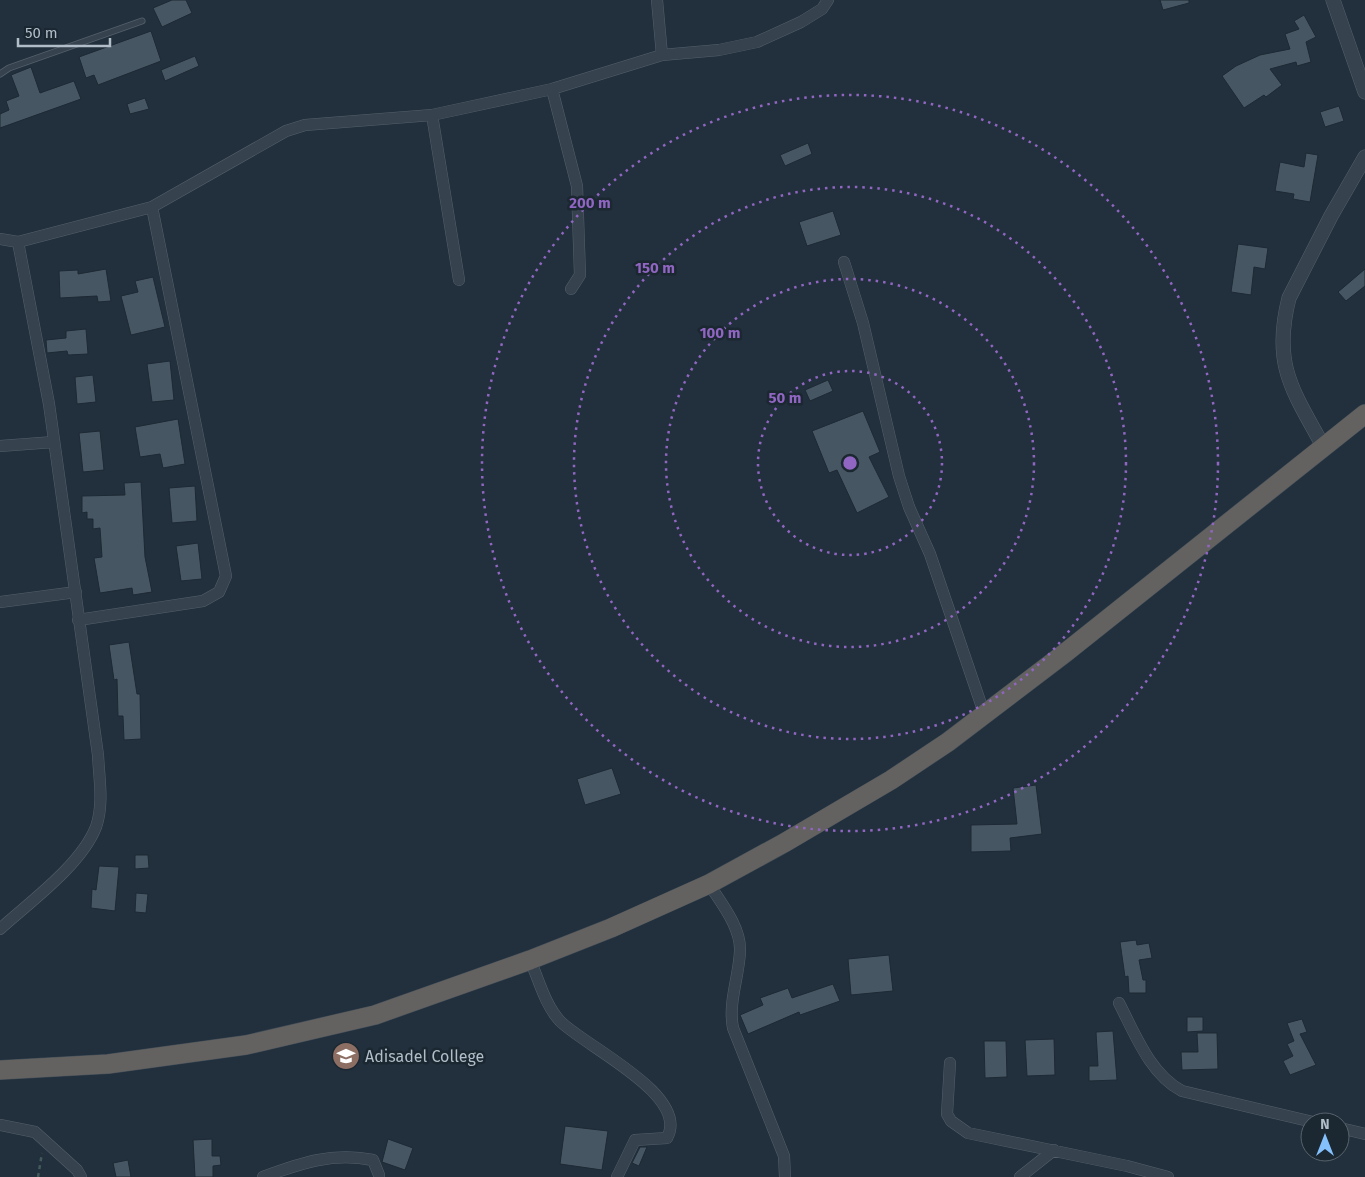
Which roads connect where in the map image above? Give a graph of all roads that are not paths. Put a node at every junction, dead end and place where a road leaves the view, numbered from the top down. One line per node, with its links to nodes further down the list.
1 (657, 0): 5 (street)
2 (828, 0): 5 (street)
3 (1333, 0): 8 (street)
4 (142, 21): 6 (lane)
5 (662, 56): 7 (street)
6 (0, 74)
7 (552, 90): 9 (street); 16 (street)
8 (1365, 92)
9 (432, 115): 11 (street); 15 (street)
10 (1365, 156): 20 (street)
11 (152, 207): 13 (street); 23 (street)
12 (0, 239): 13 (street)
13 (18, 242): 18 (street)
14 (844, 262): 24 (street)
15 (459, 280)
16 (571, 289)
17 (1365, 414): 20 (highway)
18 (54, 442): 19 (street); 21 (street)
19 (0, 446)
20 (1324, 446): 24 (highway)
21 (76, 592): 22 (street); 23 (street)
22 (0, 602)
23 (78, 620): 26 (street)
24 (984, 713): 25 (highway)
25 (710, 884): 27 (highway); 41 (street)
26 (0, 929)
27 (530, 960): 30 (highway); 40 (street)
28 (1119, 1003): 31 (street)
29 (950, 1063): 35 (street)
30 (0, 1070)
31 (1300, 1119)
32 (0, 1125): 38 (street)
33 (1350, 1130): 34 (street)
34 (1365, 1134)
35 (1054, 1150): 36 (street); 42 (street)
36 (1127, 1172): 43 (street)
37 (379, 1175): 39 (street)
38 (81, 1177)
39 (263, 1177)
40 (617, 1177)
41 (785, 1177)
42 (1020, 1177)
43 (1168, 1177)

